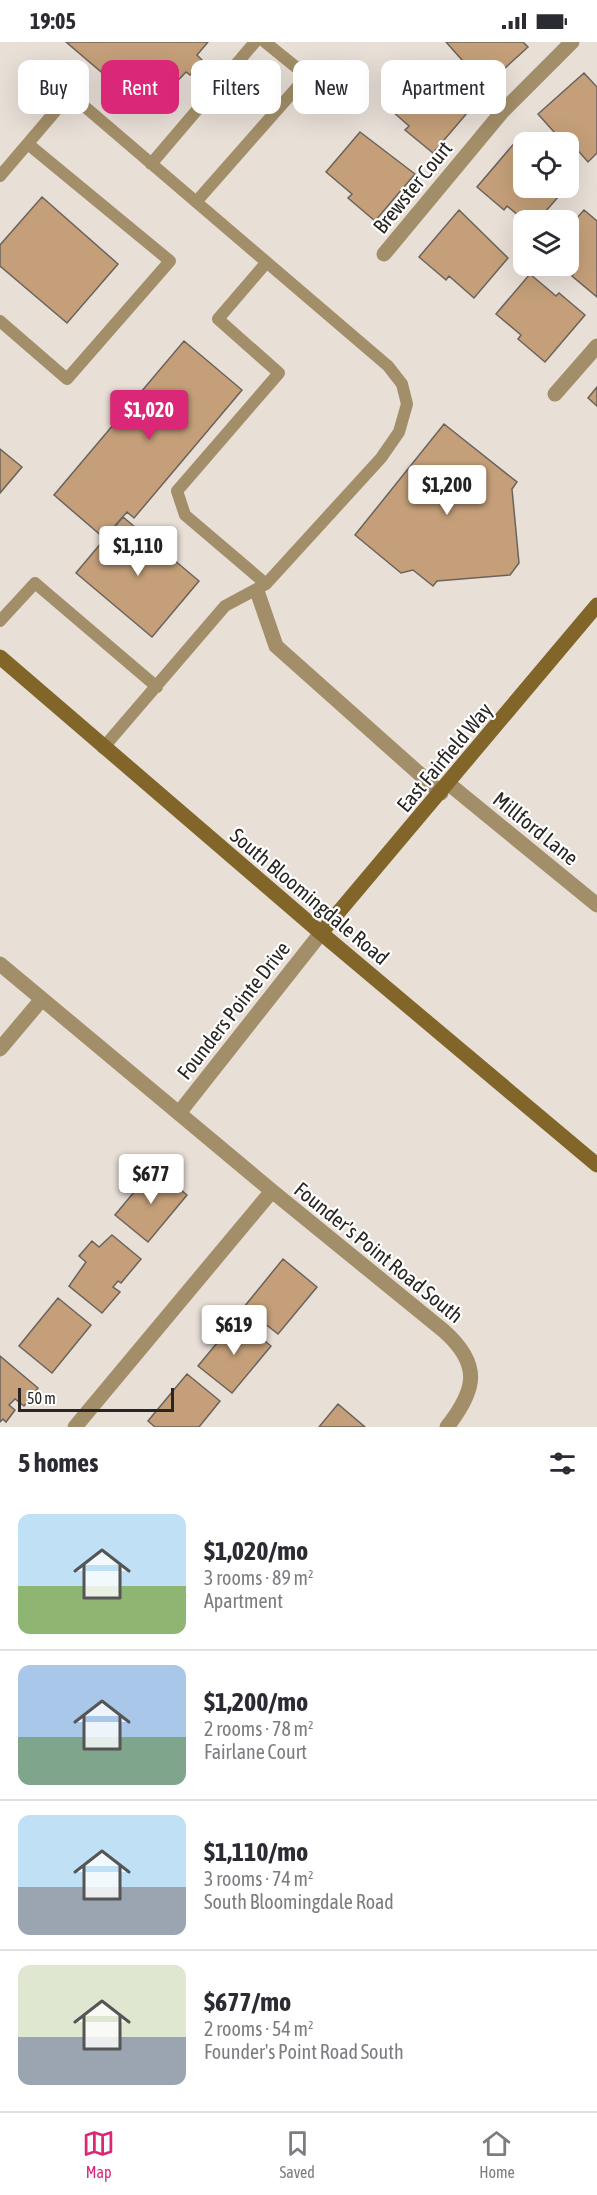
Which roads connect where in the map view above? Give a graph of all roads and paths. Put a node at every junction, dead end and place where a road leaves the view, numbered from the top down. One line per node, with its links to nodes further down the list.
1 (255, 42): 5 (lane)
2 (266, 42): 7 (lane)
3 (572, 42): 8 (street, Brewster Court)
4 (28, 144): 5 (lane); 6 (lane); 10 (lane)
5 (151, 164): 7 (lane)
6 (0, 176)
7 (196, 202): 9 (lane)
8 (384, 254)
9 (266, 263): 13 (lane); 13 (lane)
10 (0, 321)
11 (597, 346): 12 (street)
12 (555, 394)
13 (262, 587): 17 (lane); 19 (street, Millford Lane)
14 (597, 605): 19 (main road, East Fairfield Way)
15 (0, 621): 17 (lane)
16 (0, 657): 18 (main road, South Bloomingdale Road)
17 (157, 687): 18 (lane)
18 (103, 748): 21 (main road, South Bloomingdale Road)
19 (445, 788): 20 (street, Millford Lane); 21 (main road, East Fairfield Way)
20 (597, 905)
21 (321, 933): 25 (street, Founders Pointe Drive); 26 (main road, South Bloomingdale Road)
22 (0, 964): 23 (street, Founders Pointe Drive)
23 (42, 999): 24 (street); 25 (street, Founders Pointe Drive)
24 (0, 1049)
25 (179, 1113): 27 (street, Founders Pointe Drive)
26 (597, 1165)
27 (272, 1191): 28 (street, Founder's Point Road South); 29 (street, Founder's Point Road South)
28 (75, 1427)
29 (447, 1427)

